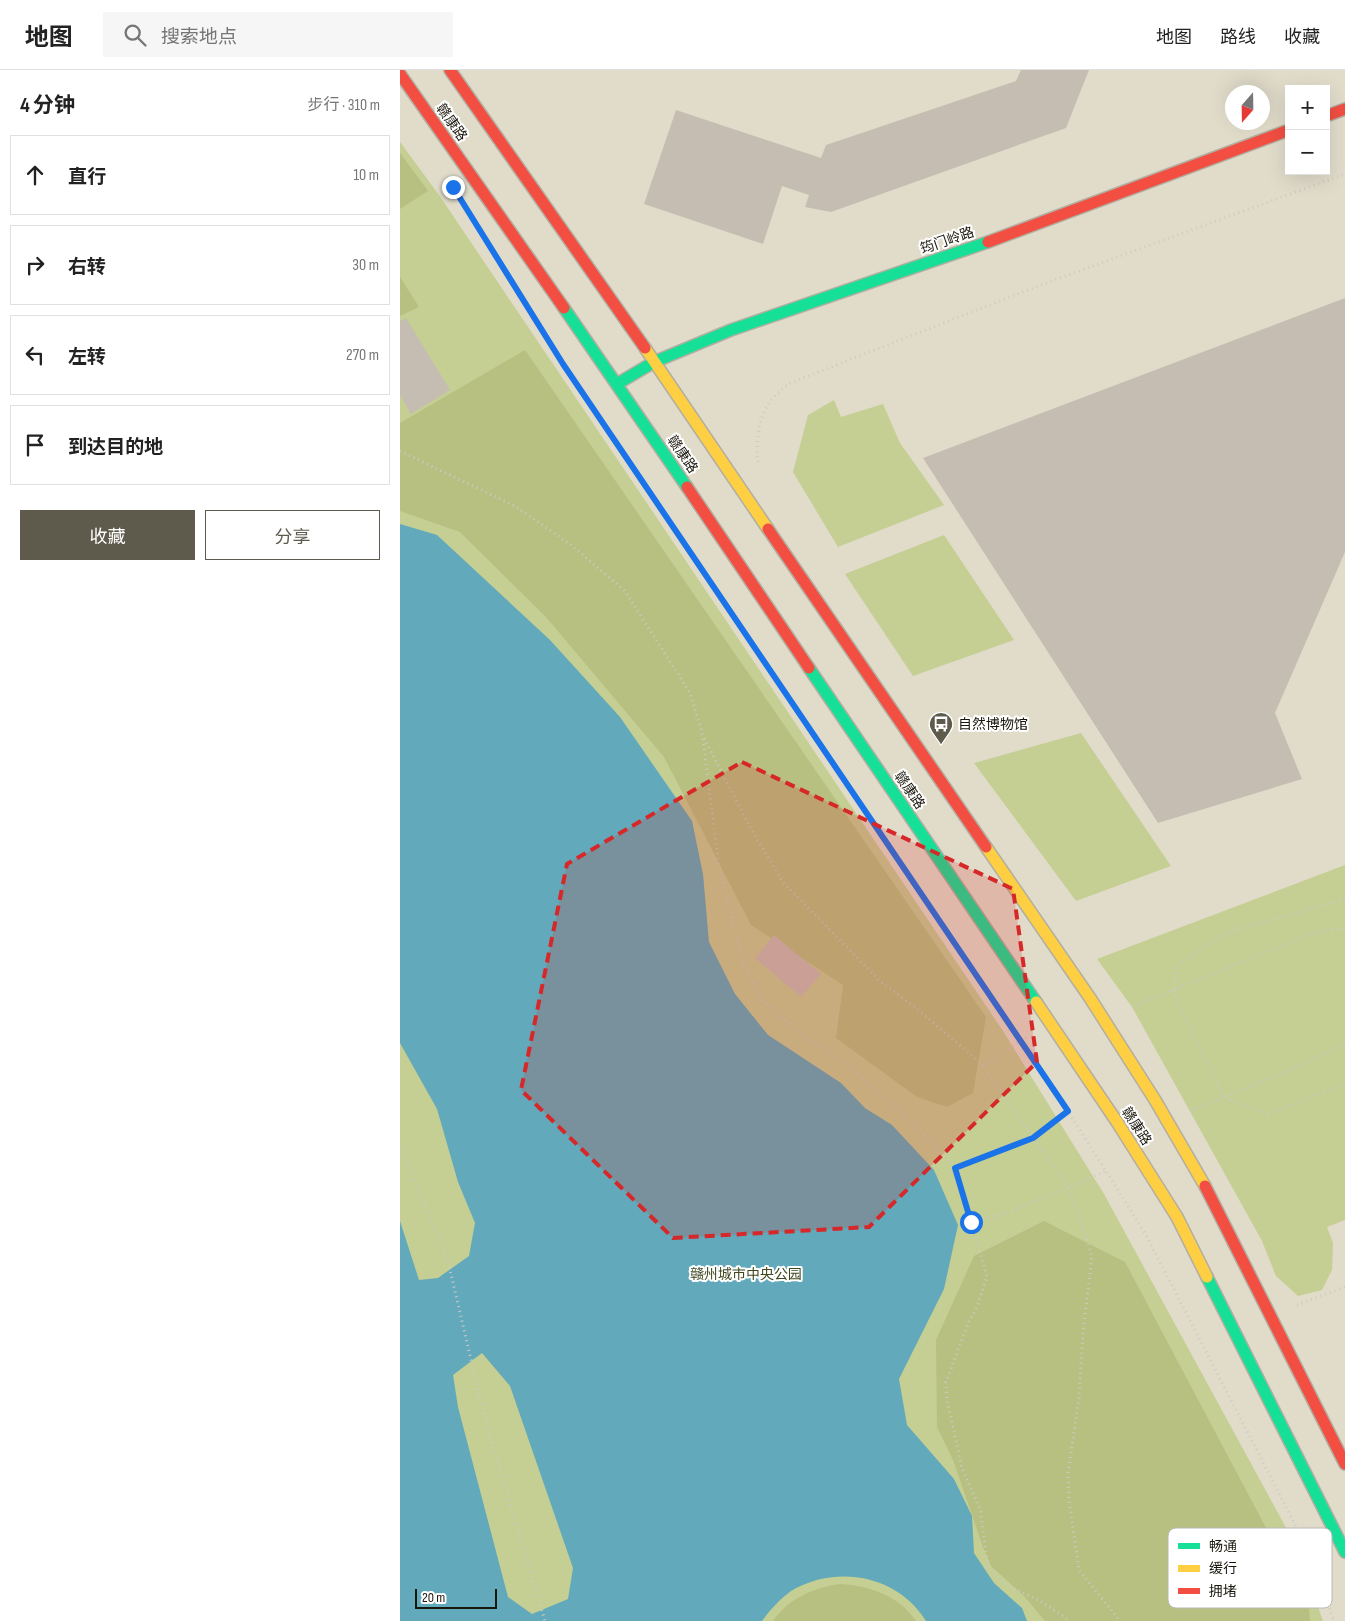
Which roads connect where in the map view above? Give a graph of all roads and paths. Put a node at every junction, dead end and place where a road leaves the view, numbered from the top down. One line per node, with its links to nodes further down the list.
1 (450, 70): 8 (main road, 赣康路)
2 (400, 74): 9 (main road, 赣康路)
3 (1345, 109): 4 (main road)
4 (1330, 115)
5 (1285, 132): 8 (main road, 筠门岭路)
6 (1345, 174): 10 (path)
7 (537, 322): 17 (path)
8 (654, 362): 9 (main road, 筠门岭路); 31 (main road, 赣康路)
9 (618, 384): 34 (main road, 赣康路)
10 (773, 398)
11 (400, 451): 12 (path)
12 (703, 736): 19 (path); 26 (path)
13 (1345, 899): 15 (path)
14 (1345, 928): 15 (path)
15 (1173, 990): 16 (path); 21 (path)
16 (1132, 1006)
17 (1020, 1041): 19 (path); 23 (path)
18 (1345, 1044): 21 (path)
19 (983, 1065): 24 (path)
20 (1345, 1084): 21 (path)
21 (1224, 1097): 22 (path)
22 (1193, 1110)
23 (1068, 1111): 24 (path); 27 (path)
24 (1033, 1138): 26 (path); 28 (path)
25 (400, 1147): 37 (path)
26 (955, 1168): 29 (path)
27 (1106, 1172): 28 (path); 33 (path)
28 (1069, 1187): 29 (path); 36 (path)
29 (971, 1222): 38 (path)
30 (1345, 1287): 31 (path)
31 (1271, 1315): 32 (main road, 赣康路)
32 (1345, 1464)
33 (1297, 1528)
34 (1345, 1552)
35 (1329, 1608): 39 (path)
36 (1118, 1620)
37 (544, 1621)
38 (1070, 1621)
39 (1334, 1621)

